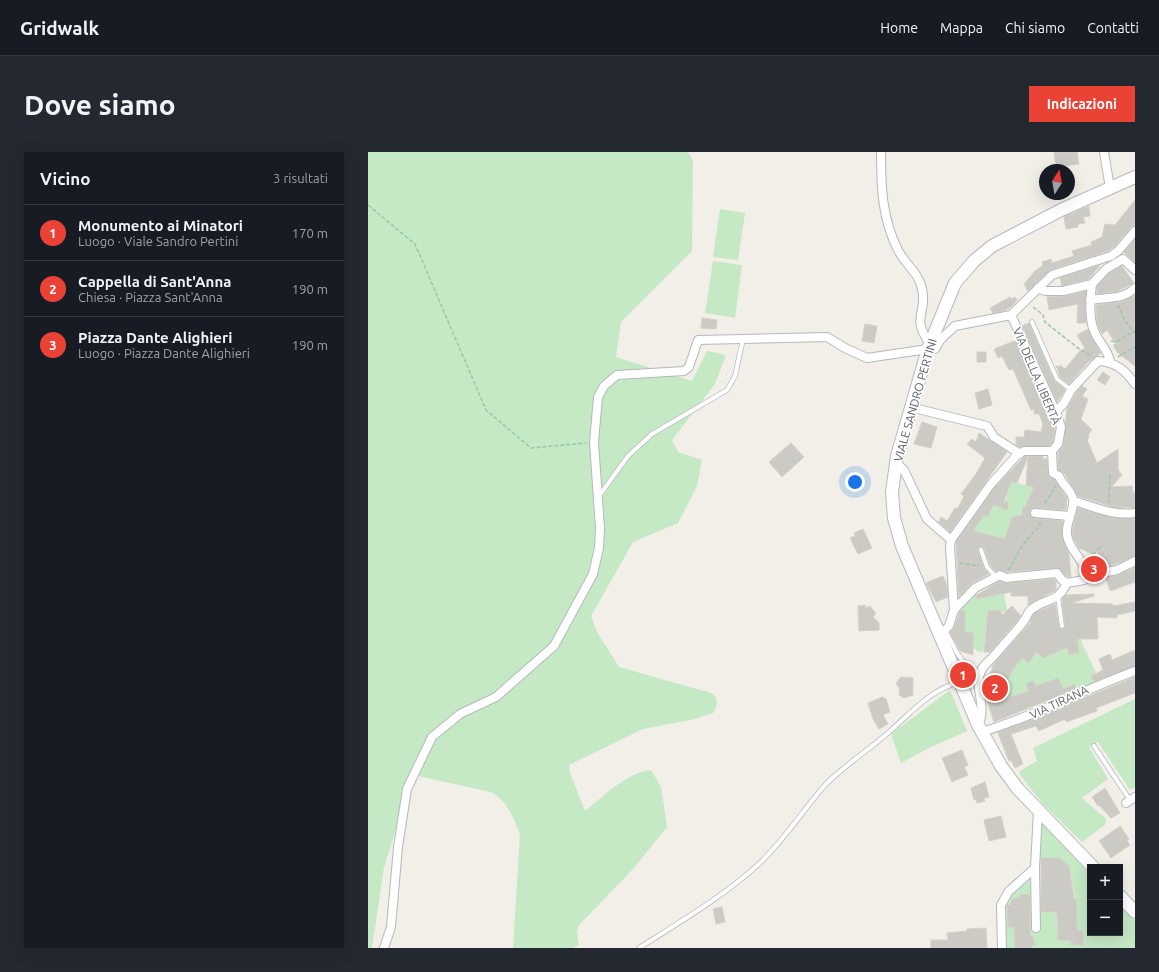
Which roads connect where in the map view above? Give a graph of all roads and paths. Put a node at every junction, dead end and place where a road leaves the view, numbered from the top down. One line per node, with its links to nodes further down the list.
1 (881, 152): 19 (street)
2 (1104, 152): 4 (street)
3 (1135, 177): 4 (street, VIALE SANDRO PERTINI)
4 (1110, 188): 19 (street, VIALE SANDRO PERTINI)
5 (368, 205): 27 (path)
6 (1135, 231): 9 (street, VIA DELLA LIBERTÀ)
7 (1135, 270): 8 (street)
8 (1092, 284): 9 (street); 12 (street)
9 (1038, 288): 14 (street, VIA DELLA LIBERTÀ)
10 (1135, 288): 11 (street)
11 (1118, 298): 12 (street); 16 (path)
12 (1090, 300): 22 (street)
13 (1036, 309): 21 (path)
14 (1011, 315): 19 (street, VIA DELLA LIBERTÀ); 26 (street, VIA DELLA LIBERTÀ)
15 (1032, 322): 24 (lane)
16 (1134, 333): 18 (path)
17 (743, 339): 19 (street); 27 (street); 33 (lane)
18 (1107, 340)
19 (929, 346): 25 (street, VIALE SANDRO PERTINI)
20 (1135, 347): 22 (path)
21 (1098, 360): 22 (street); 24 (street)
22 (1110, 361): 23 (street)
23 (1135, 384)
24 (1071, 390): 26 (street)
25 (910, 407): 29 (street); 30 (street, VIALE SANDRO PERTINI)
26 (1056, 412): 28 (street, VIA DELLA LIBERTÀ)
27 (594, 442): 33 (street)
28 (1052, 451): 29 (street); 32 (street, VIA DELLA LIBERTÀ)
29 (1020, 454): 40 (street)
30 (896, 463): 40 (street); 53 (street, VIALE SANDRO PERTINI)
31 (1110, 475): 36 (path)
32 (1061, 483): 34 (street, VIA DELLA LIBERTÀ); 35 (path)
33 (598, 498): 66 (street)
34 (1074, 501): 36 (street); 39 (street)
35 (1045, 503)
36 (1106, 511): 38 (street)
37 (1039, 513): 39 (street); 47 (path)
38 (1135, 513)
39 (1069, 516): 48 (street)
40 (951, 540): 45 (street)
41 (1101, 546): 43 (path)
42 (981, 550): 46 (lane)
43 (1093, 556)
44 (1135, 561): 48 (street)
45 (952, 562): 46 (path); 51 (street)
46 (987, 566): 47 (lane)
47 (998, 576): 49 (street); 51 (street)
48 (1087, 576): 49 (street)
49 (1067, 583): 50 (street)
50 (1060, 595): 52 (lane); 54 (street)
51 (954, 610): 53 (street)
52 (1062, 626)
53 (943, 632): 54 (lane); 56 (street, VIALE SANDRO PERTINI)
54 (980, 671): 57 (street)
55 (1135, 671): 57 (street, VIA TIRANA)
56 (960, 682): 57 (street, VIALE SANDRO PERTINI); 67 (lane)
57 (980, 728): 60 (street, VIALE SANDRO PERTINI)
58 (1094, 746): 59 (lane)
59 (1131, 800)
60 (1038, 810): 61 (street, VIALE SANDRO PERTINI); 62 (street)
61 (1090, 864)
62 (1034, 868): 65 (street); 68 (street)
63 (1123, 899): 64 (street)
64 (1135, 912)
65 (1036, 928)
66 (384, 948)
67 (639, 948)
68 (1002, 948)

